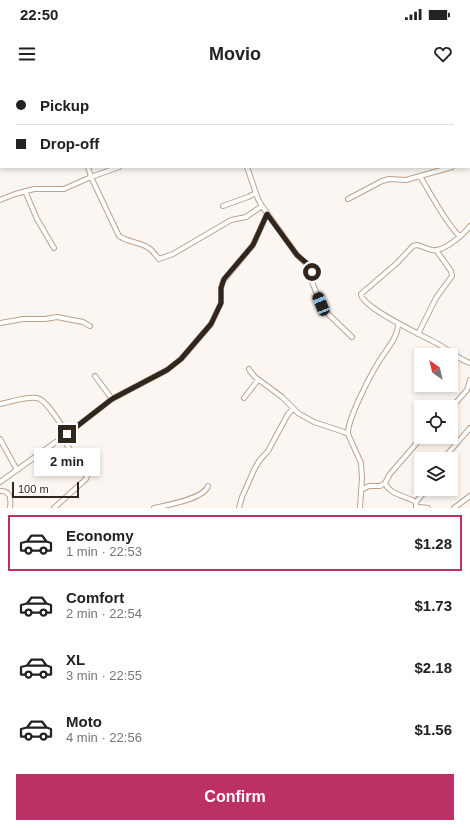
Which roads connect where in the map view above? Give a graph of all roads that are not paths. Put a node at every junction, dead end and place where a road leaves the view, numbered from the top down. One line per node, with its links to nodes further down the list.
1 (146, 80): 2 (street)
2 (156, 80)
3 (88, 168): 8 (street)
4 (116, 168): 8 (street)
5 (247, 168): 10 (street)
6 (448, 168): 7 (street)
7 (420, 176): 11 (street); 17 (street)
8 (91, 177): 9 (street); 14 (street)
9 (25, 191): 12 (street); 18 (street)
10 (256, 193): 13 (street); 14 (street)
11 (348, 198)
12 (0, 200)
13 (223, 206)
14 (262, 206): 15 (street)
15 (267, 214): 24 (street); 31 (street)
16 (470, 226): 17 (street)
17 (460, 236): 19 (street)
18 (54, 248)
19 (436, 250): 21 (street); 23 (street)
20 (0, 323): 22 (street)
21 (398, 324): 23 (street); 37 (street)
22 (90, 326)
23 (418, 334): 25 (street)
24 (352, 337)
25 (470, 364)
26 (249, 369): 28 (street)
27 (95, 376): 31 (street)
28 (258, 380): 30 (street); 34 (street)
29 (470, 380): 32 (street)
30 (244, 398)
31 (112, 399): 36 (street)
32 (458, 400)
33 (0, 404): 36 (street)
34 (293, 409): 37 (street); 54 (street)
35 (470, 428): 41 (street)
36 (67, 434): 38 (street)
37 (348, 434): 46 (street)
38 (62, 437): 42 (street); 52 (street)
39 (0, 439): 42 (street)
40 (416, 444): 44 (street)
41 (449, 452)
42 (17, 470): 43 (street)
43 (0, 482)
44 (385, 483): 46 (street); 50 (street)
45 (208, 486): 53 (street)
46 (361, 490): 55 (street)
47 (0, 491): 51 (street)
48 (422, 496): 50 (street)
49 (470, 496): 58 (street)
50 (416, 502): 56 (street)
51 (10, 508)
52 (54, 508)
53 (154, 508)
54 (239, 508)
55 (360, 508)
56 (417, 508): 57 (street)
57 (428, 508)
58 (454, 508)

